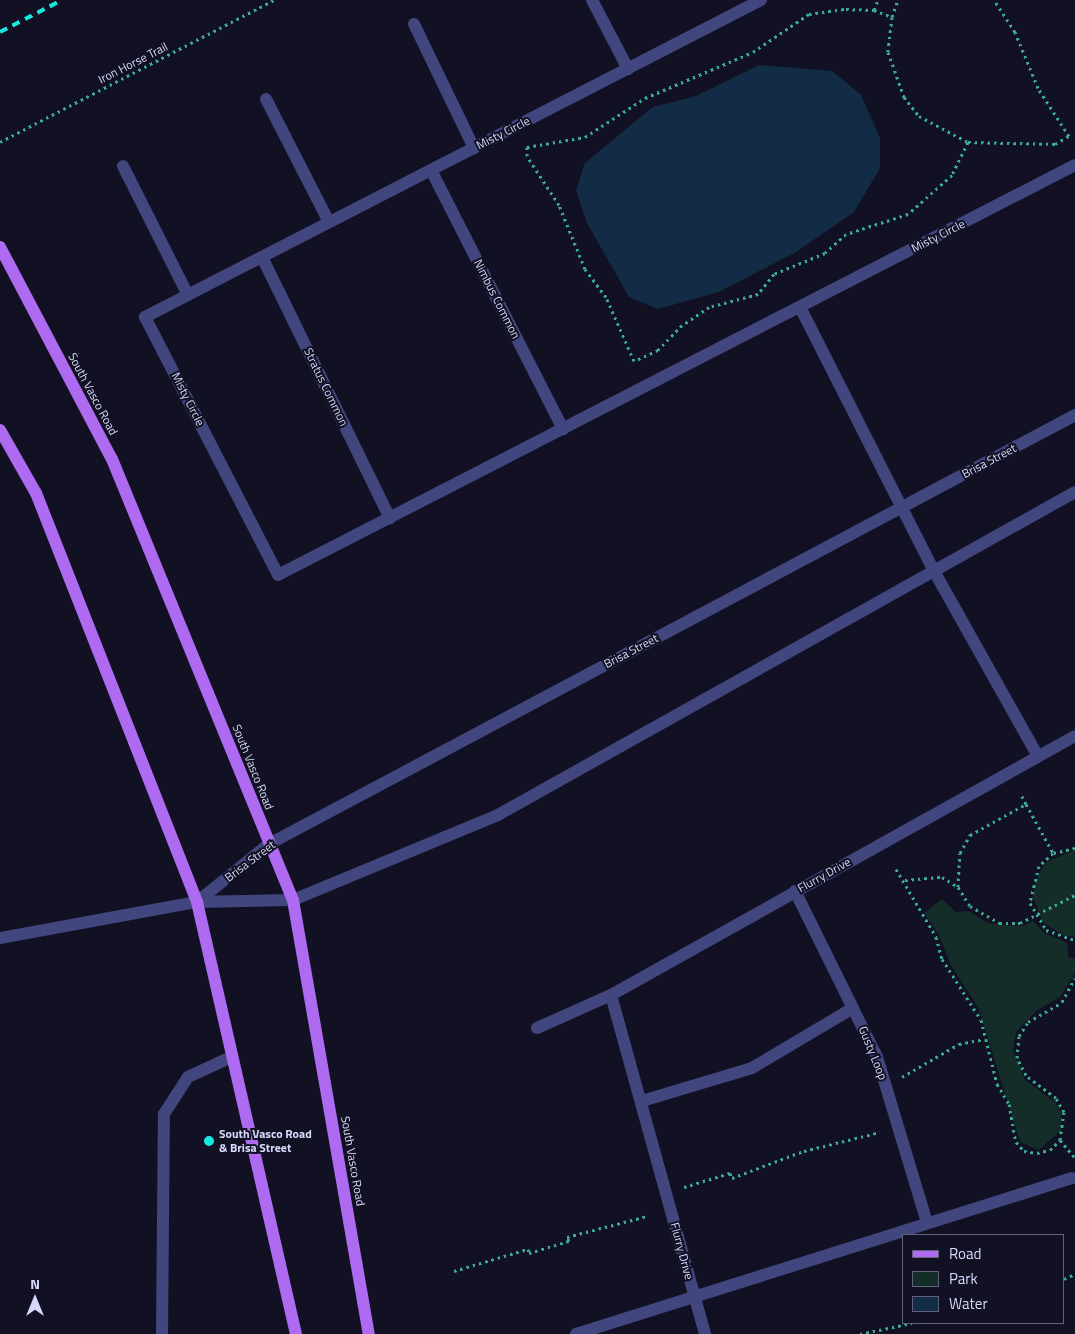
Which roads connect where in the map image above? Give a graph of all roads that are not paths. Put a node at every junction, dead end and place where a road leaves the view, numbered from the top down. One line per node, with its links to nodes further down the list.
1 (592, 0): 4 (street)
2 (761, 0): 4 (street, Misty Circle)
3 (414, 24): 6 (street)
4 (628, 69): 6 (street, Misty Circle)
5 (266, 99): 10 (street)
6 (474, 148): 9 (street, Misty Circle)
7 (1075, 165): 14 (street, Misty Circle)
8 (123, 166): 13 (street)
9 (431, 170): 10 (street, Misty Circle); 16 (street, Nimbus Common)
10 (329, 222): 12 (street, Misty Circle)
11 (0, 247): 24 (main road, South Vasco Road)
12 (262, 257): 13 (street, Misty Circle); 20 (street, Stratus Common)
13 (188, 295): 20 (street, Misty Circle)
14 (800, 308): 16 (street, Misty Circle); 19 (street)
15 (1075, 415): 19 (street, Brisa Street)
16 (563, 429): 20 (street, Misty Circle)
17 (0, 430): 27 (main road)
18 (1075, 492): 21 (street, Brisa Street)
19 (902, 507): 21 (street); 24 (street, Brisa Street)
20 (390, 518)
21 (934, 571): 23 (street); 26 (street, Brisa Street)
22 (1075, 736): 23 (street, Flurry Drive)
23 (1038, 756): 25 (street, Flurry Drive)
24 (269, 844): 26 (main road, South Vasco Road); 27 (street, Brisa Street)
25 (795, 891): 29 (street, Flurry Drive); 30 (street, Gusty Loop)
26 (293, 900): 27 (street, Brisa Street); 39 (main road, South Vasco Road)
27 (197, 902): 28 (street, Brisa Street); 32 (main road)
28 (0, 938)
29 (611, 994): 31 (street, Flurry Drive); 33 (street, Flurry Drive)
30 (854, 1008): 33 (street); 35 (street, Gusty Loop)
31 (537, 1028)
32 (231, 1057): 37 (street); 38 (main road)
33 (642, 1101): 36 (street, Flurry Drive)
34 (1072, 1178): 35 (street)
35 (926, 1223): 36 (street)
36 (694, 1296): 40 (street); 41 (street, Flurry Drive)
37 (162, 1334)
38 (296, 1334)
39 (369, 1334)
40 (576, 1334)
41 (705, 1334)

